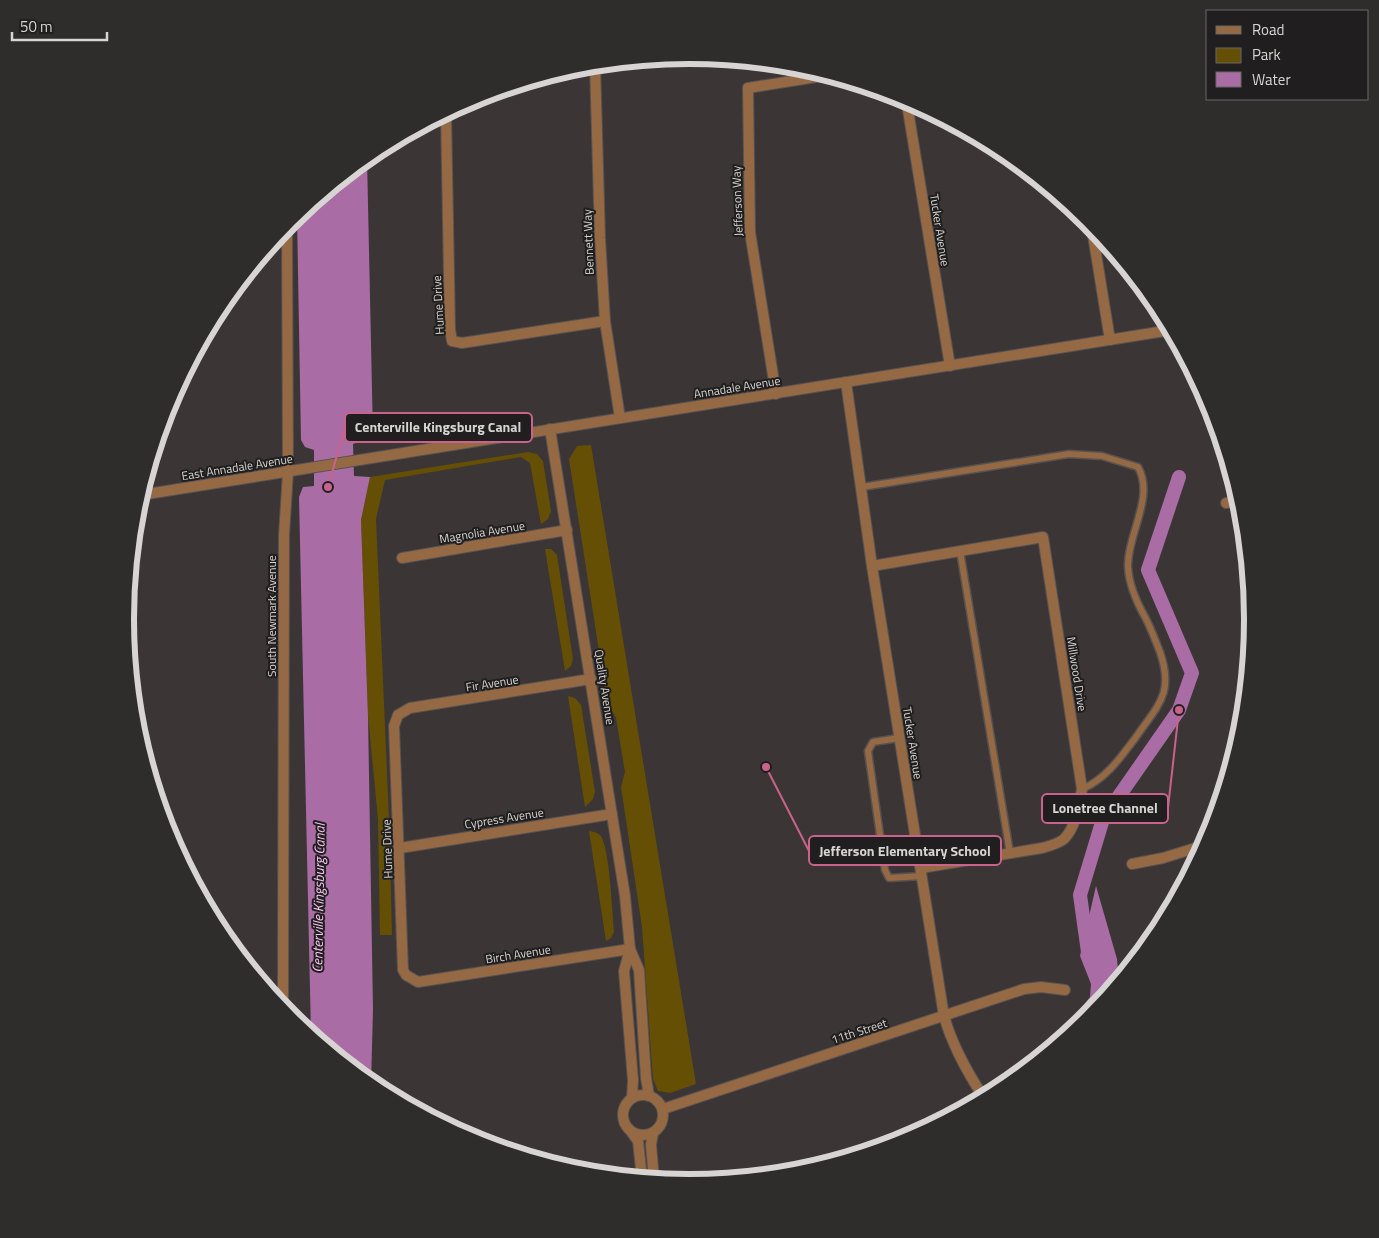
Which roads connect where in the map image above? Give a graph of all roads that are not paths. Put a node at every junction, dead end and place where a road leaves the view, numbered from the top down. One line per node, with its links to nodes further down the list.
1 (595, 72): 7 (street, Bennett Way)
2 (812, 78): 12 (street, Jefferson Way)
3 (908, 109): 10 (street, Tucker Avenue)
4 (446, 120): 7 (street, Hume Drive)
5 (287, 237): 16 (street, South Newmark Avenue)
6 (1094, 238): 9 (street)
7 (605, 321): 13 (street, Bennett Way)
8 (1164, 331): 9 (street, Annadale Avenue)
9 (1110, 340): 10 (street, Annadale Avenue)
10 (950, 366): 11 (street, Annadale Avenue)
11 (846, 382): 12 (street, Annadale Avenue); 17 (street, Tucker Avenue)
12 (776, 394): 13 (street, Annadale Avenue)
13 (620, 418): 14 (street, Annadale Avenue)
14 (550, 430): 15 (street, Annadale Avenue); 21 (street, Quality Avenue)
15 (307, 468): 16 (street, East Annadale Avenue)
16 (288, 472): 18 (street, East Annadale Avenue); 38 (street, South Newmark Avenue)
17 (862, 487): 24 (street, Tucker Avenue); 28 (lane)
18 (149, 494)
19 (1232, 503): 20 (street)
20 (1226, 504)
21 (567, 530): 23 (street, Magnolia Avenue); 25 (street, Quality Avenue)
22 (960, 552): 24 (street, Millwood Drive); 28 (street, Millwood Drive); 32 (lane)
23 (402, 558)
24 (872, 566): 27 (street, Tucker Avenue)
25 (591, 679): 26 (street, Fir Avenue); 29 (street, Quality Avenue)
26 (398, 715): 30 (street, Hume Drive)
27 (899, 738): 34 (street, Tucker Avenue); 34 (lane)
28 (1082, 789): 32 (street, Millwood Drive)
29 (612, 814): 30 (street, Cypress Avenue); 35 (street, Quality Avenue)
30 (400, 848): 36 (street, Hume Drive)
31 (1194, 848): 33 (street)
32 (1010, 853): 34 (street, Millwood Drive)
33 (1132, 864)
34 (922, 872): 39 (street, Tucker Avenue)
35 (630, 949): 36 (street, Birch Avenue); 41 (street, Quality Avenue); 42 (street, Quality Avenue)
36 (411, 979)
37 (1065, 990): 39 (street, 11th Street)
38 (283, 997)
39 (944, 1016): 40 (street, Tucker Avenue); 43 (street, 11th Street)
40 (980, 1092)
41 (649, 1096): 42 (street); 43 (street)
42 (632, 1098): 44 (street)
43 (663, 1109): 45 (street)
44 (632, 1133): 45 (street); 46 (street)
45 (653, 1133): 47 (street)
46 (641, 1172)
47 (653, 1173)

